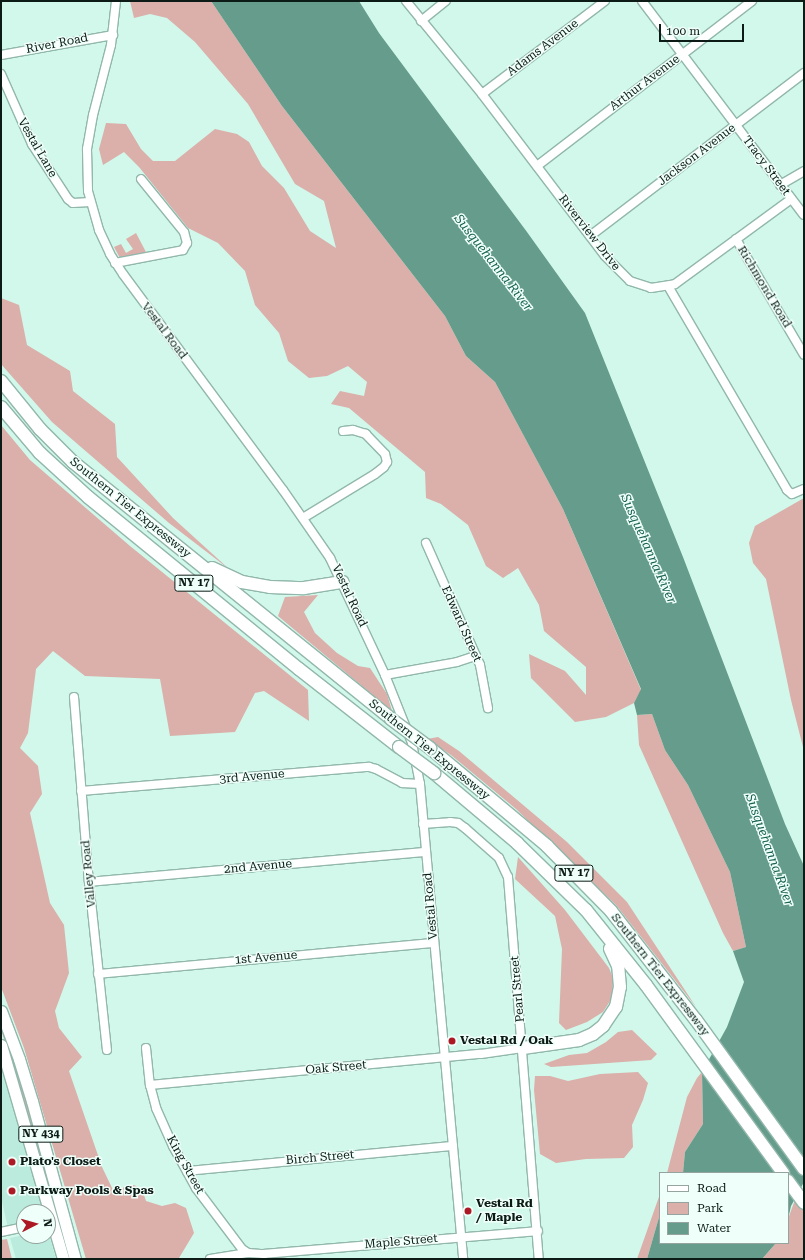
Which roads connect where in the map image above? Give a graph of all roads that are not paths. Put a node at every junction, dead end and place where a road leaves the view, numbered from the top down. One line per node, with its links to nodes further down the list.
1 (116, 1): 8 (street, Vestal Road)
2 (406, 1): 7 (street, Riverview Drive)
3 (446, 1): 7 (street)
4 (605, 1): 13 (street, Adams Avenue)
5 (642, 1): 10 (street, Tracy Street)
6 (752, 1): 10 (street, Arthur Avenue)
7 (421, 21): 13 (street, Riverview Drive)
8 (113, 34): 9 (street, River Road); 20 (street, Vestal Road)
9 (1, 55)
10 (682, 55): 14 (street, Tracy Street); 15 (street, Arthur Avenue)
11 (804, 73): 14 (street, Jackson Avenue)
12 (1, 74): 20 (street, Vestal Lane)
13 (482, 94): 15 (street, Riverview Drive)
14 (736, 126): 18 (street, Tracy Street); 22 (street, Jackson Avenue)
15 (537, 166): 22 (street, Riverview Drive)
16 (804, 172): 18 (street)
17 (141, 179): 24 (street)
18 (780, 185): 19 (street, Tracy Street)
19 (791, 200): 21 (street, Tracy Street); 23 (street)
20 (90, 202): 24 (street, Vestal Road)
21 (804, 215)
22 (590, 236): 25 (street, Riverview Drive)
23 (736, 239): 25 (street); 26 (street, Richmond Road)
24 (115, 263): 31 (street, Vestal Road)
25 (668, 286): 30 (street)
26 (804, 355)
27 (1, 381): 33 (highway, Southern Tier Expressway / NY 17)
28 (1, 407): 44 (highway, Southern Tier Expressway / NY 17, bridge)
29 (343, 431): 31 (street)
30 (804, 489)
31 (303, 518): 34 (street, Vestal Road)
32 (426, 543): 35 (street, Edward Street)
33 (181, 550): 34 (highway); 55 (highway, Southern Tier Expressway / NY 17, bridge)
34 (343, 582): 36 (street, Vestal Road)
35 (476, 656): 36 (street); 38 (street, Edward Street)
36 (385, 675): 39 (street, Vestal Road)
37 (74, 697): 40 (street, Valley Road)
38 (488, 708)
39 (420, 784): 40 (street, 3rd Avenue); 41 (street, Vestal Road)
40 (81, 790): 43 (street, Valley Road)
41 (423, 824): 42 (street, Vestal Road); 50 (street, Pearl Street)
42 (426, 852): 43 (street, 2nd Avenue); 45 (street, Vestal Road)
43 (89, 882): 46 (street, Valley Road)
44 (586, 910): 50 (highway); 57 (highway, Southern Tier Expressway / NY 17)
45 (434, 943): 46 (street, 1st Avenue); 52 (street, Vestal Road)
46 (98, 974): 51 (street, Valley Road)
47 (1, 1011): 61 (main road, NY 434)
48 (1, 1045): 60 (main road, NY 434)
49 (146, 1048): 53 (street, King Street)
50 (523, 1048): 52 (street, Oak Street); 64 (street, Pearl Street)
51 (108, 1050)
52 (445, 1058): 53 (street, Oak Street); 54 (street, Vestal Road)
53 (150, 1086): 56 (street, King Street)
54 (453, 1146): 56 (street, Birch Street); 66 (street, Vestal Road)
55 (804, 1169)
56 (186, 1171): 68 (street, King Street)
57 (781, 1172)
58 (789, 1182): 59 (highway)
59 (804, 1203)
60 (45, 1204)
61 (65, 1219): 62 (street); 71 (main road, NY 434)
62 (56, 1221)
63 (16, 1229): 65 (street)
64 (538, 1231): 66 (street, Maple Street); 74 (street, Pearl Street)
65 (1, 1232)
66 (462, 1237): 69 (street, Maple Street); 73 (street, Vestal Road)
67 (56, 1239): 70 (main road, NY 434)
68 (248, 1253): 69 (street); 72 (street)
69 (267, 1257)
70 (63, 1259)
71 (75, 1259)
72 (210, 1259)
73 (463, 1259)
74 (539, 1259)

